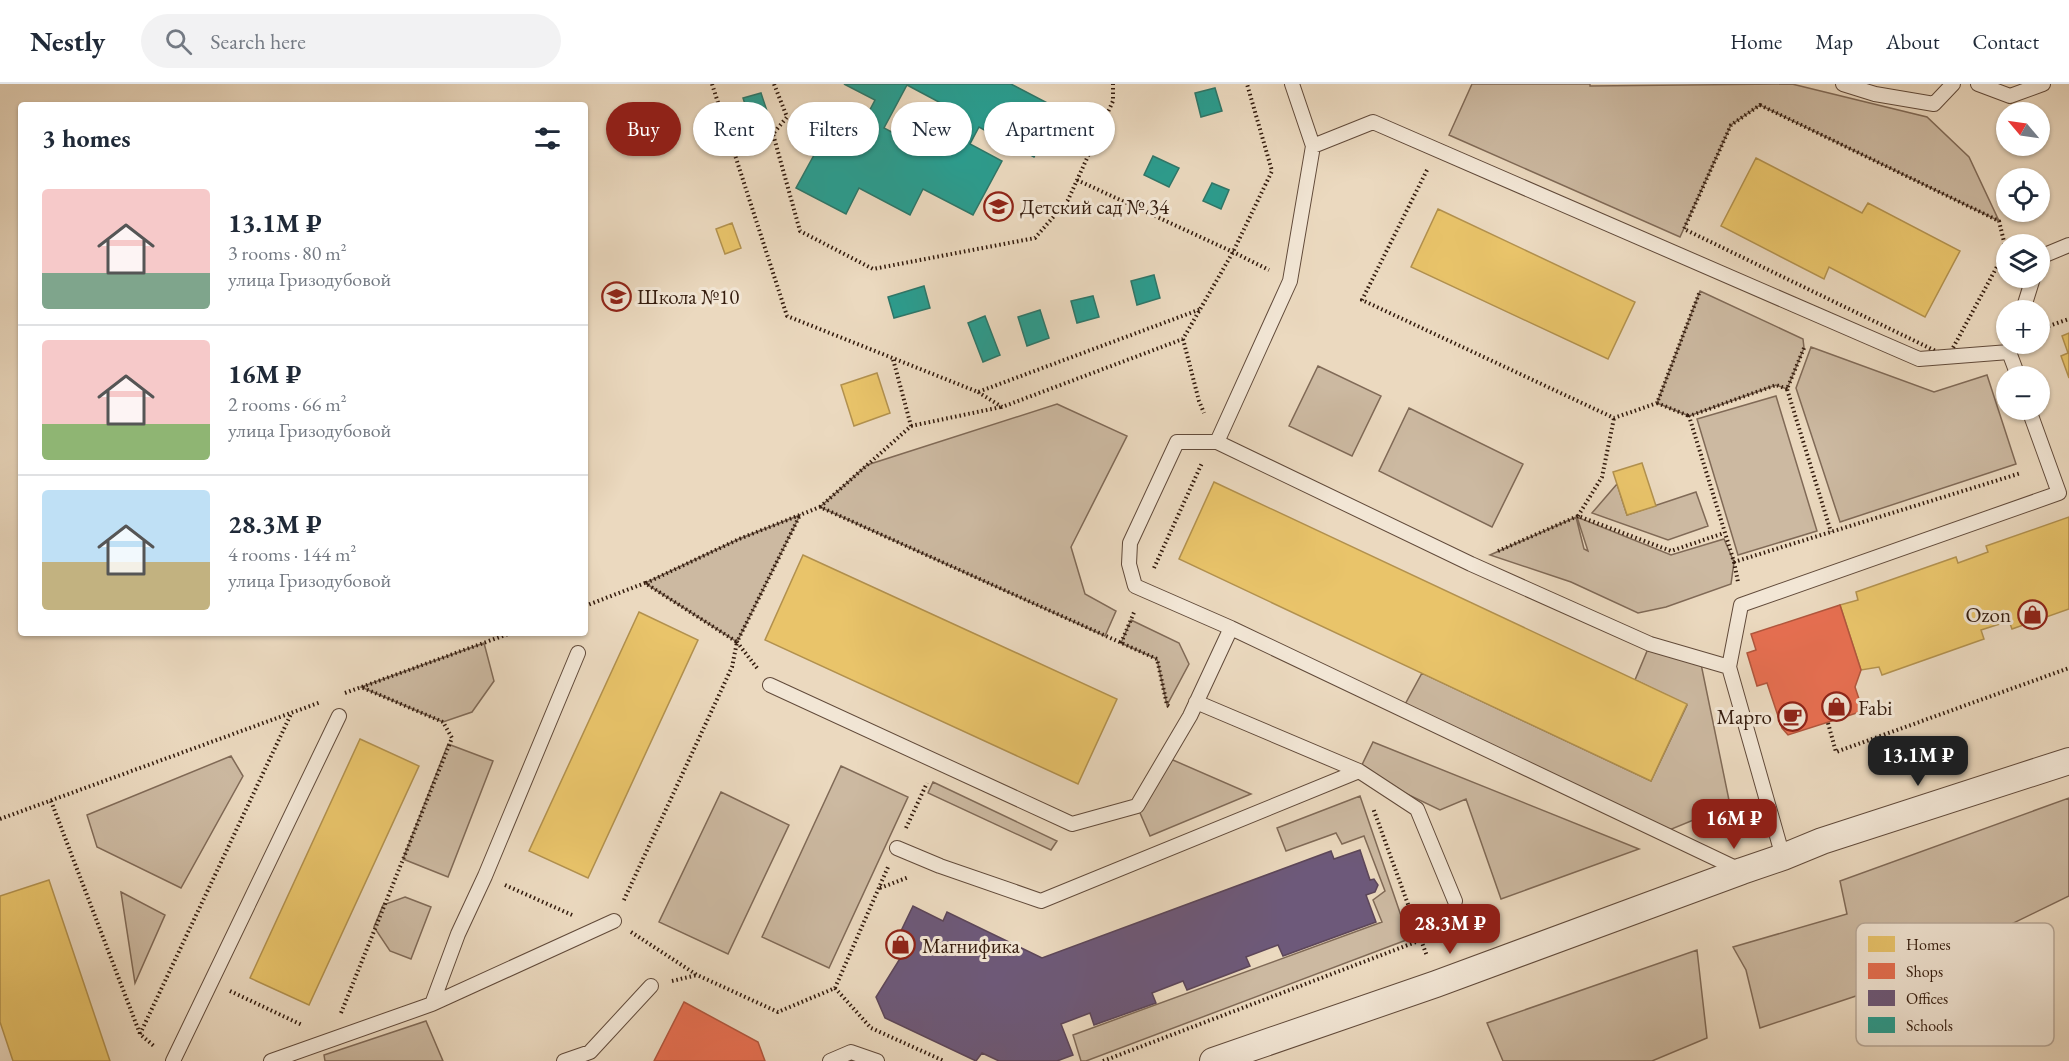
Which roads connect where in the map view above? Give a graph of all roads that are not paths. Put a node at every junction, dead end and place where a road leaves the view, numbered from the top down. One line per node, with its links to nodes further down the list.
1 (1292, 84): 6 (lane)
2 (1843, 84): 3 (lane)
3 (1953, 84)
4 (1978, 84): 5 (lane)
5 (2043, 84)
6 (1313, 146): 9 (lane); 11 (lane)
7 (2069, 245): 8 (lane)
8 (2050, 253)
9 (1996, 350)
10 (2033, 420): 14 (lane)
11 (1217, 442): 12 (lane); 14 (lane)
12 (1231, 628): 16 (lane); 22 (lane)
13 (578, 653): 26 (lane)
14 (1729, 667): 21 (lane)
15 (770, 685): 16 (lane)
16 (1196, 702): 19 (lane)
17 (339, 716): 27 (lane)
18 (2069, 761): 21 (street)
19 (1359, 771): 20 (lane); 23 (lane)
20 (897, 848)
21 (1783, 857): 22 (street)
22 (1742, 871): 32 (street)
23 (1455, 901)
24 (614, 921): 26 (lane)
25 (651, 986): 29 (lane)
26 (432, 1004): 28 (lane)
27 (167, 1058)
28 (272, 1061)
29 (564, 1061)
30 (830, 1061): 31 (lane)
31 (877, 1061)
32 (1213, 1061)

